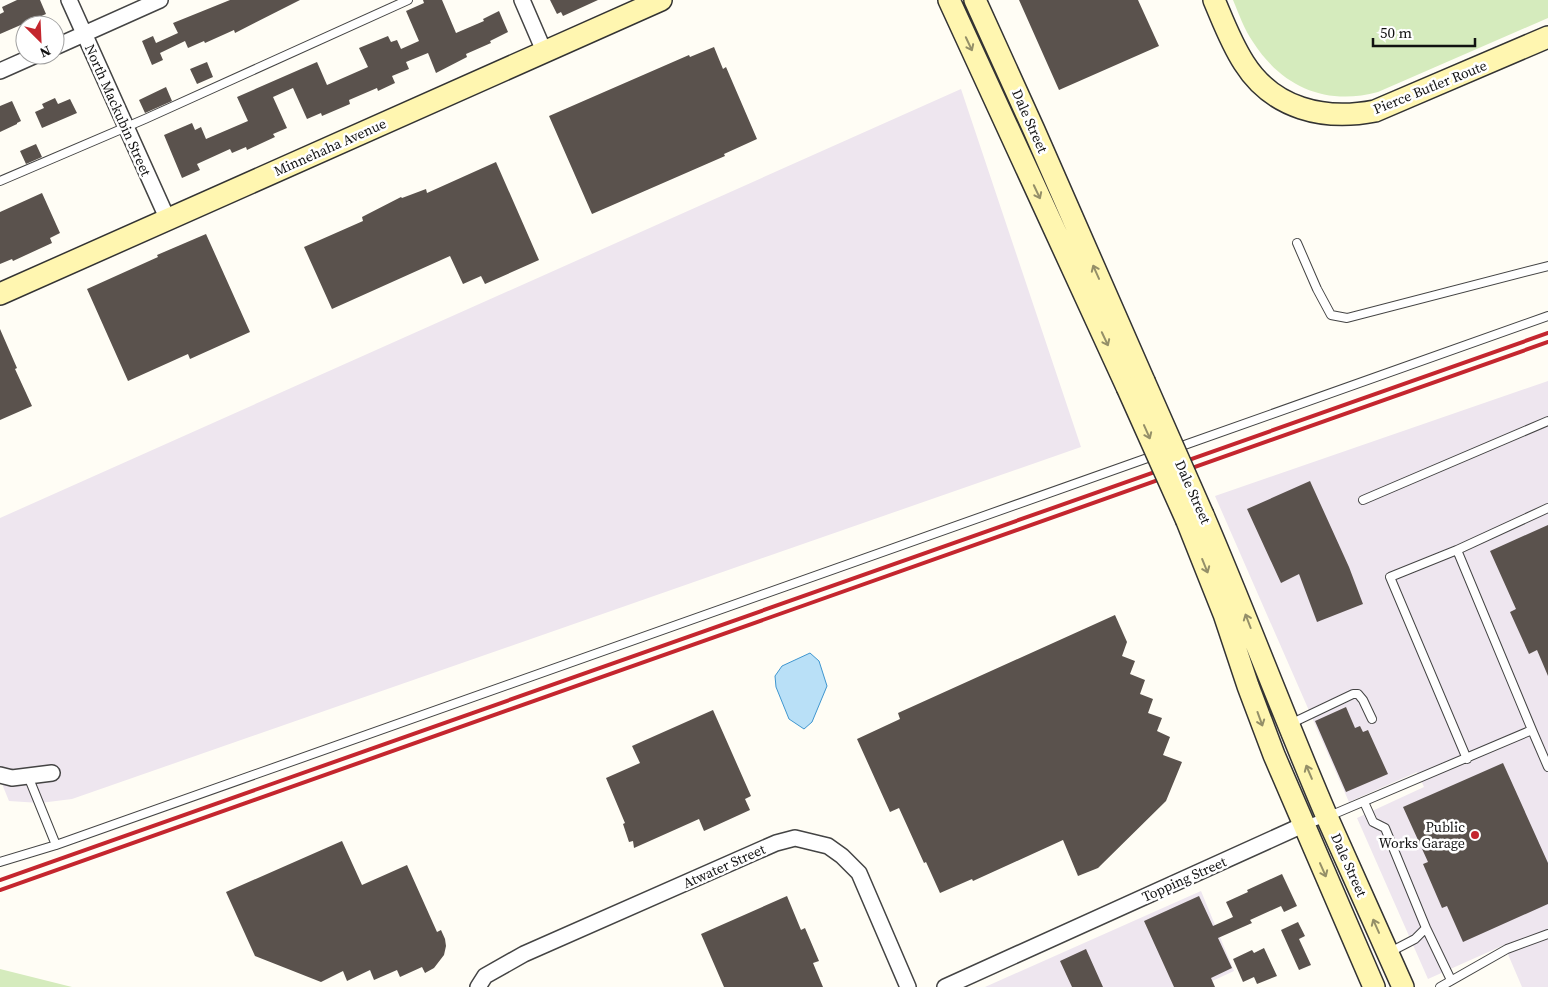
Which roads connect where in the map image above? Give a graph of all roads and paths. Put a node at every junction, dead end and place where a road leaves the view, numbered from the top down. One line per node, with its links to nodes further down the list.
1 (69, 0): 9 (street, North Mackubin Street)
2 (160, 0): 9 (street)
3 (408, 0): 15 (lane)
4 (522, 0): 12 (street)
5 (660, 0): 12 (main road, Minnehaha Avenue)
6 (949, 0): 22 (main road, Dale Street, one-way to 22)
7 (975, 0): 22 (main road, Dale Street, one-way to 7)
8 (1214, 0): 10 (main road, Pierce Butler Route)
9 (84, 34): 11 (street); 15 (street, North Mackubin Street)
10 (1548, 37)
11 (65, 43)
12 (544, 51): 17 (main road, Minnehaha Avenue)
13 (15, 64): 14 (street)
14 (0, 71)
15 (125, 126): 16 (lane); 17 (street, North Mackubin Street)
16 (0, 181)
17 (168, 220): 20 (main road, Minnehaha Avenue)
18 (1297, 243): 19 (lane)
19 (1548, 266)
20 (0, 294)
21 (1548, 316): 39 (lane)
22 (1136, 384): 26 (main road, Dale Street, bridge)
23 (1548, 421): 24 (lane)
24 (1364, 500)
25 (1548, 508): 27 (lane)
26 (1195, 518): 29 (main road, Dale Street, one-way to 26); 38 (main road, Dale Street, one-way to 38)
27 (1457, 550): 30 (lane); 31 (lane)
28 (1372, 720): 29 (lane)
29 (1289, 724): 37 (main road, Dale Street, one-way to 29)
30 (1532, 730): 31 (lane, Topping Street); 32 (lane)
31 (1467, 759): 36 (lane, Topping Street)
32 (1548, 767)
33 (52, 774): 35 (street)
34 (0, 775): 35 (street)
35 (28, 776): 39 (lane)
36 (1364, 802): 37 (lane, Topping Street); 41 (lane)
37 (1328, 817): 38 (lane, Topping Street); 43 (main road, Dale Street, one-way to 37)
38 (1303, 825): 47 (street, Topping Street); 48 (main road, Dale Street, one-way to 48)
39 (56, 845): 40 (lane)
40 (0, 862)
41 (1426, 928): 43 (lane); 44 (lane)
42 (1548, 934): 44 (lane)
43 (1388, 953): 49 (main road, Dale Street)
44 (1451, 980): 50 (lane)
45 (478, 987): 46 (street, Atwater Street)
46 (908, 987)
47 (945, 987)
48 (1374, 987)
49 (1403, 987)
50 (1440, 987)

